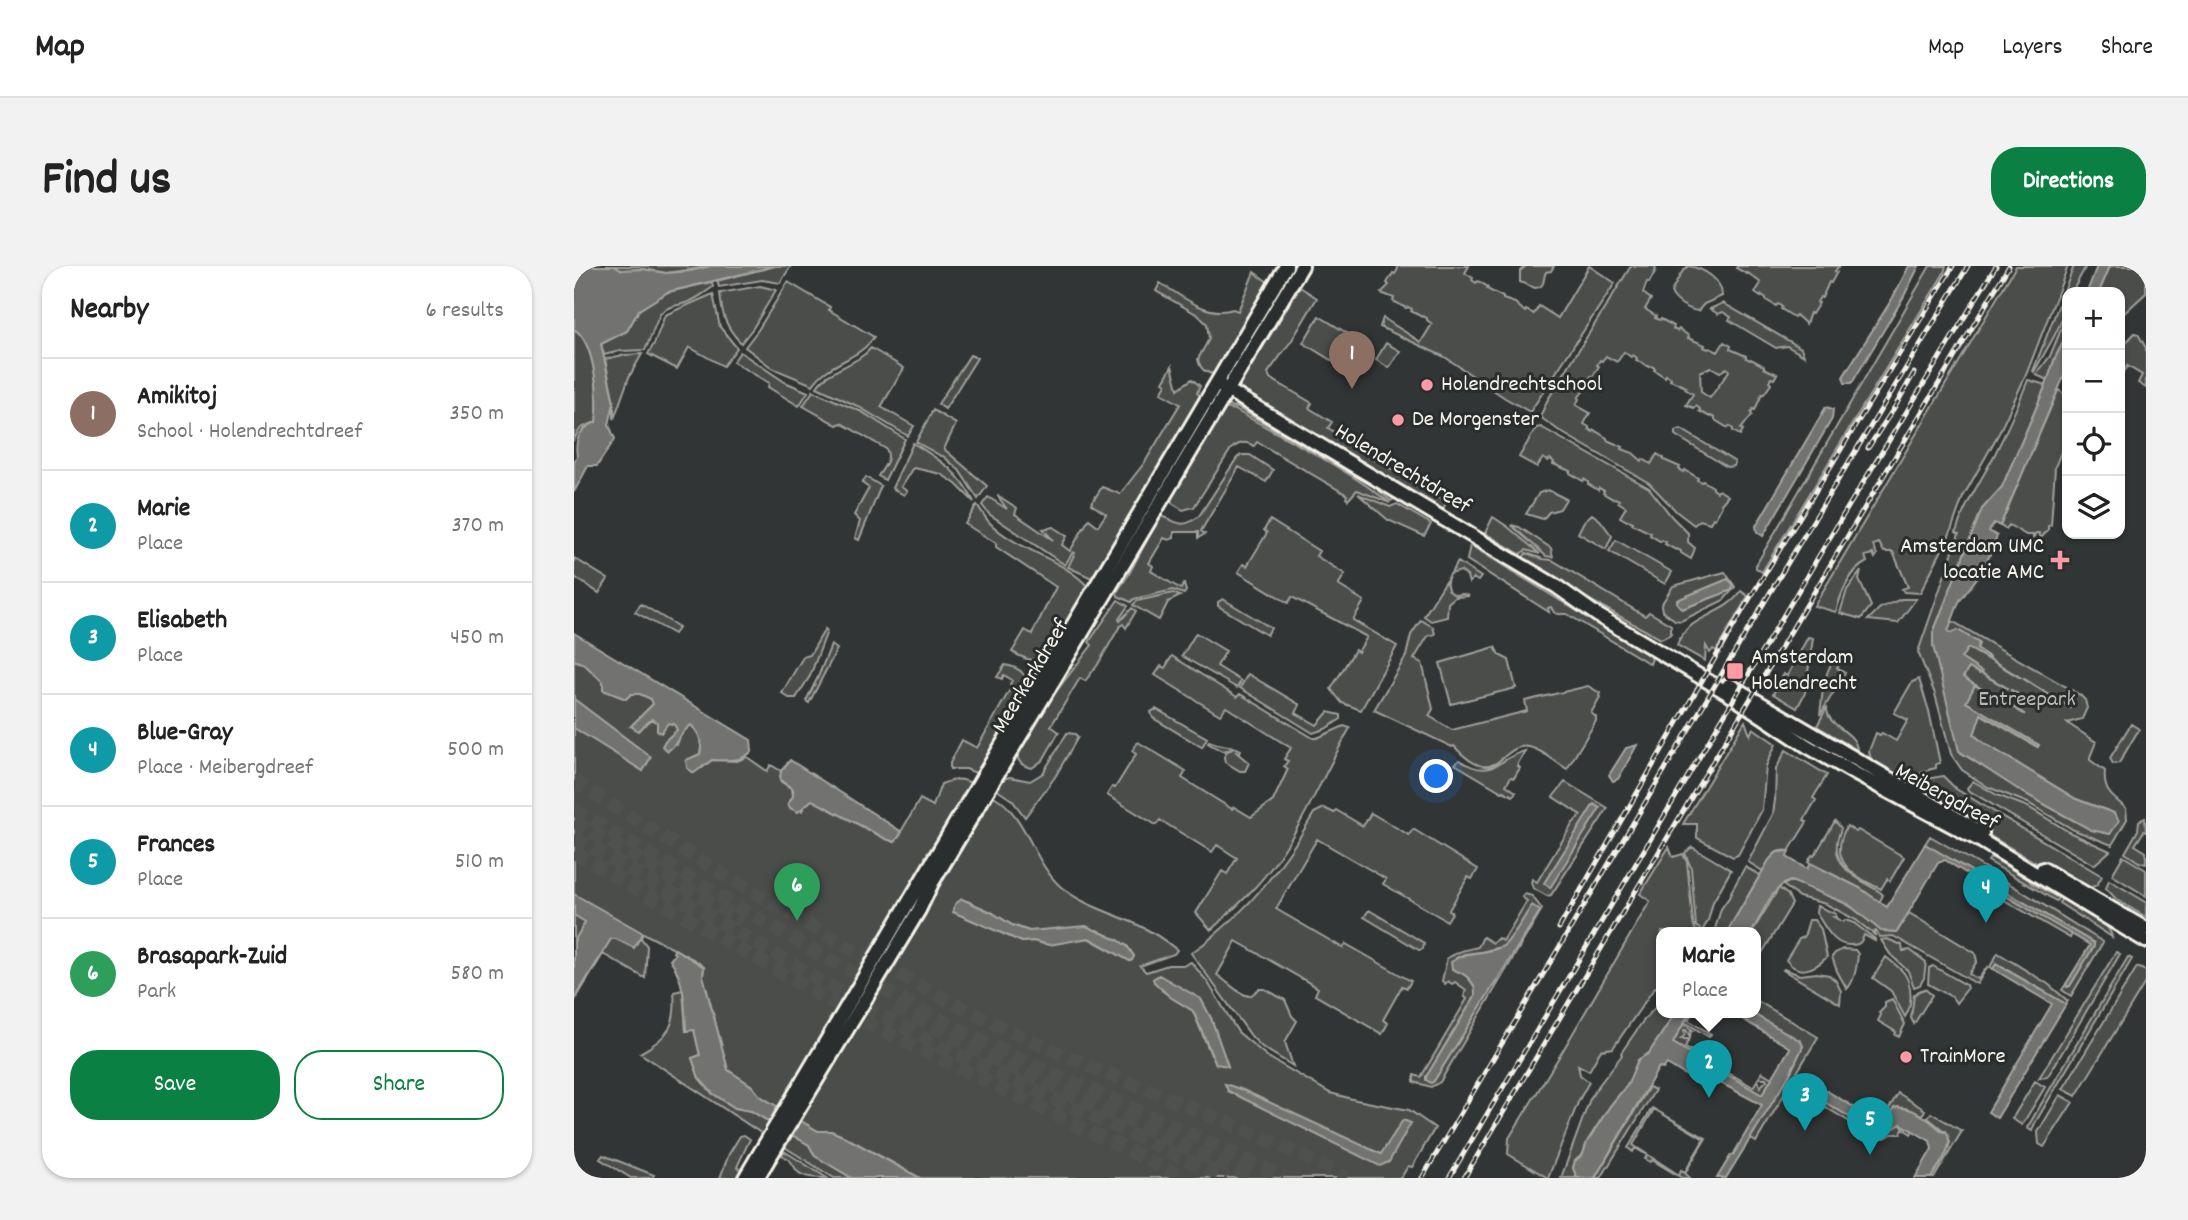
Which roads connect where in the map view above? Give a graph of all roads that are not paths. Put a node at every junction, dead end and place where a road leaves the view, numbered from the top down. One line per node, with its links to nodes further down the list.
1 (1286, 266): 3 (main road, Meerkerkdreef)
2 (1302, 266): 3 (main road, Meerkerkdreef)
3 (1222, 387): 4 (main road, Holendrechtdreef); 7 (main road, Meerkerkdreef)
4 (1728, 688): 5 (main road, Meibergdreef); 6 (main road, Meibergdreef)
5 (2146, 929)
6 (2146, 941)
7 (766, 1153): 8 (main road); 9 (main road)
8 (745, 1178)
9 (757, 1178)

